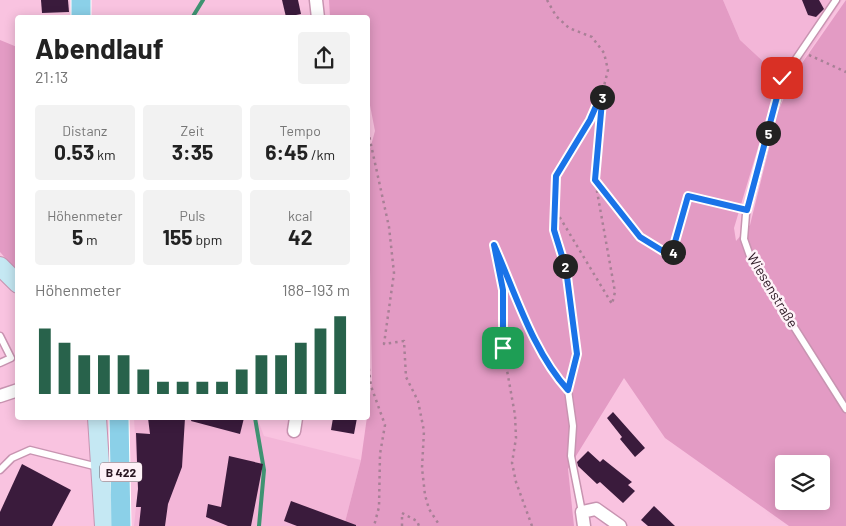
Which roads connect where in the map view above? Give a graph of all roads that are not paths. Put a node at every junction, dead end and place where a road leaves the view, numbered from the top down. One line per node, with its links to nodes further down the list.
1 (81, 0): 4 (main road)
2 (316, 0): 5 (street)
3 (836, 0): 13 (lane, Wiesenstraße)
4 (81, 15)
5 (318, 15)
6 (0, 266): 7 (street)
7 (15, 281)
8 (0, 336): 9 (lane)
9 (0, 363)
10 (568, 390): 20 (lane)
11 (15, 391): 12 (street)
12 (0, 396)
13 (846, 409)
14 (97, 420): 18 (street)
15 (119, 420): 22 (main road, B 422)
16 (296, 420): 17 (street)
17 (294, 431)
18 (102, 468): 19 (lane); 21 (street)
19 (0, 470)
20 (582, 512): 23 (street); 24 (street)
21 (104, 526)
22 (121, 526)
23 (584, 526)
24 (620, 526)

